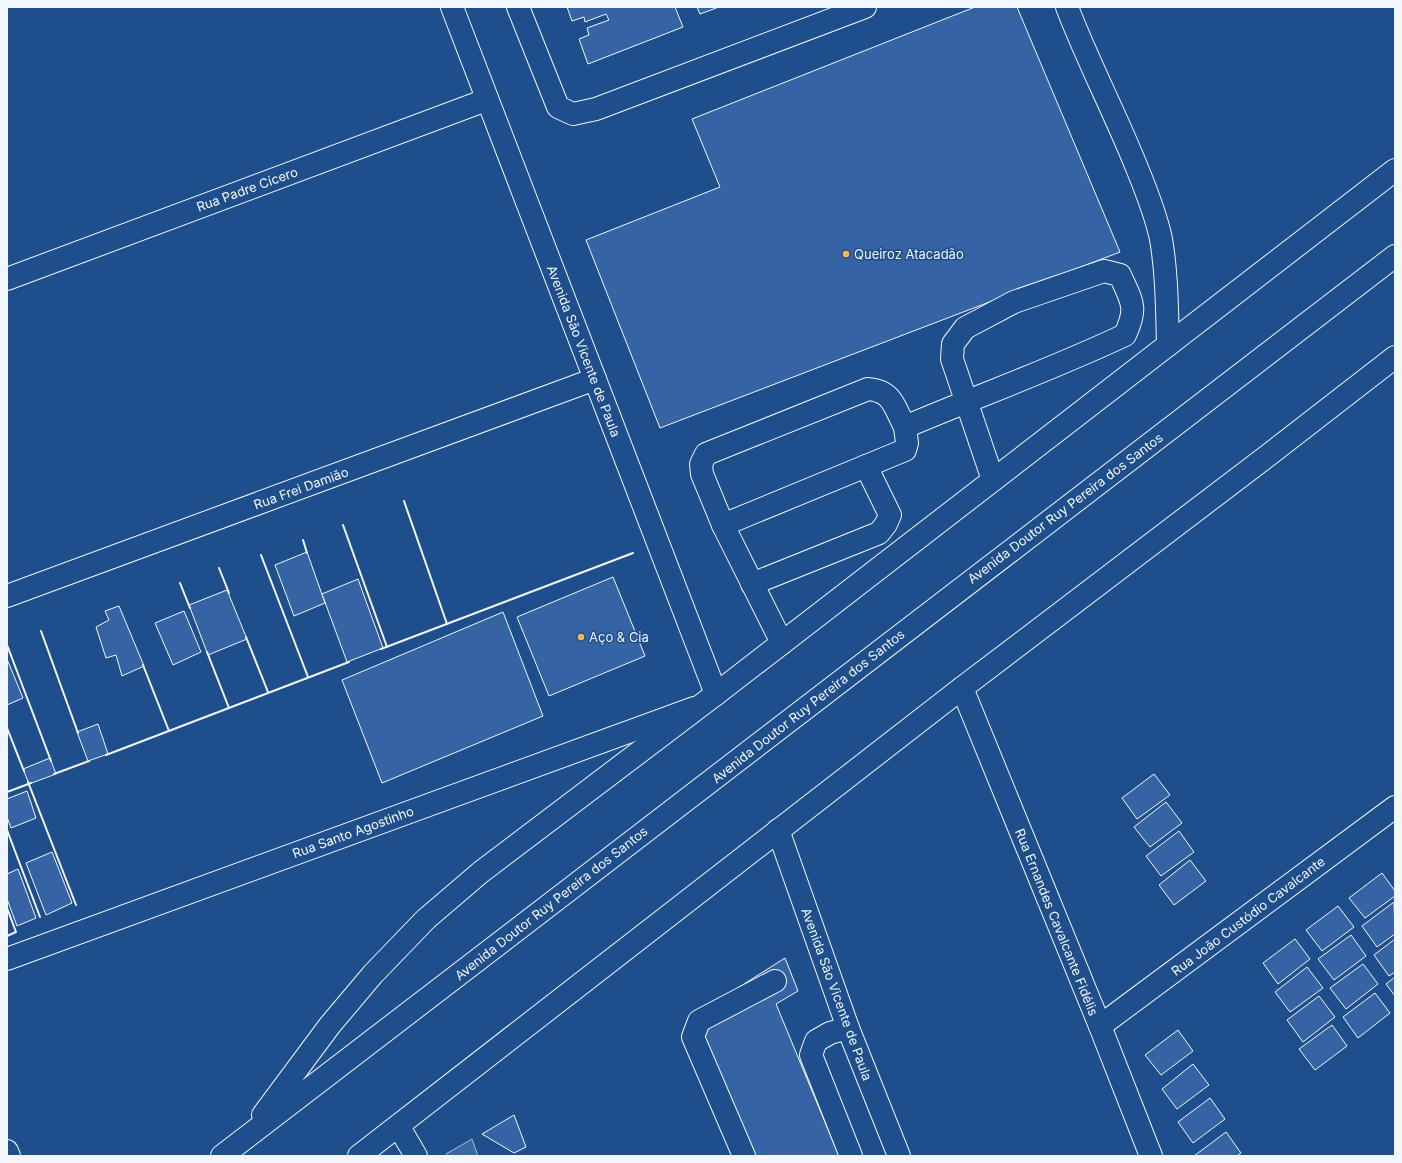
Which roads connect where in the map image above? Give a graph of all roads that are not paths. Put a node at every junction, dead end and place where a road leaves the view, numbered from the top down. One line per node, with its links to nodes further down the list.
1 (452, 7): 5 (main road, Avenida São Vicente de Paula)
2 (518, 7): 3 (main road)
3 (864, 7)
4 (1066, 7): 9 (main road)
5 (486, 100): 8 (main road, Rua Padre Cícero); 11 (main road, Avenida São Vicente de Paula)
6 (1395, 170): 9 (main road)
7 (1395, 256): 29 (main road, Avenida Doutor Ruy Pereira dos Santos)
8 (7, 278)
9 (1168, 345): 15 (main road)
10 (1395, 357): 20 (main road)
11 (595, 379): 18 (main road, Rua Frei Damião); 21 (main road, Avenida São Vicente de Paula)
12 (966, 401): 12 (main road); 13 (main road); 15 (main road)
13 (904, 427): 14 (main road); 16 (main road)
14 (866, 466): 16 (main road); 17 (main road)
15 (993, 480): 19 (main road)
16 (723, 525): 17 (main road)
17 (752, 584): 19 (main road)
18 (7, 596)
19 (782, 643): 21 (main road)
20 (962, 688): 23 (main road); 26 (main road, Rua Ernandes Cavalcante Fidélis)
21 (708, 700): 24 (main road, Rua Santo Agostinho); 29 (main road)
22 (1395, 807): 26 (main road, Rua João Custódio Cavalcante)
23 (778, 830): 27 (main road, Avenida São Vicente de Paula); 28 (main road)
24 (7, 959)
25 (775, 981): 35 (main road)
26 (1100, 1026): 38 (main road, Rua Ernandes Cavalcante Fidélis)
27 (848, 1028): 36 (main road); 37 (main road, Avenida São Vicente de Paula)
28 (399, 1127): 33 (main road); 34 (main road)
29 (249, 1135): 32 (main road, Avenida Doutor Ruy Pereira dos Santos)
30 (7, 1151): 31 (main road)
31 (9, 1156)
32 (222, 1156)
33 (359, 1156)
34 (416, 1156)
35 (744, 1156)
36 (851, 1156)
37 (899, 1156)
38 (1151, 1156)

